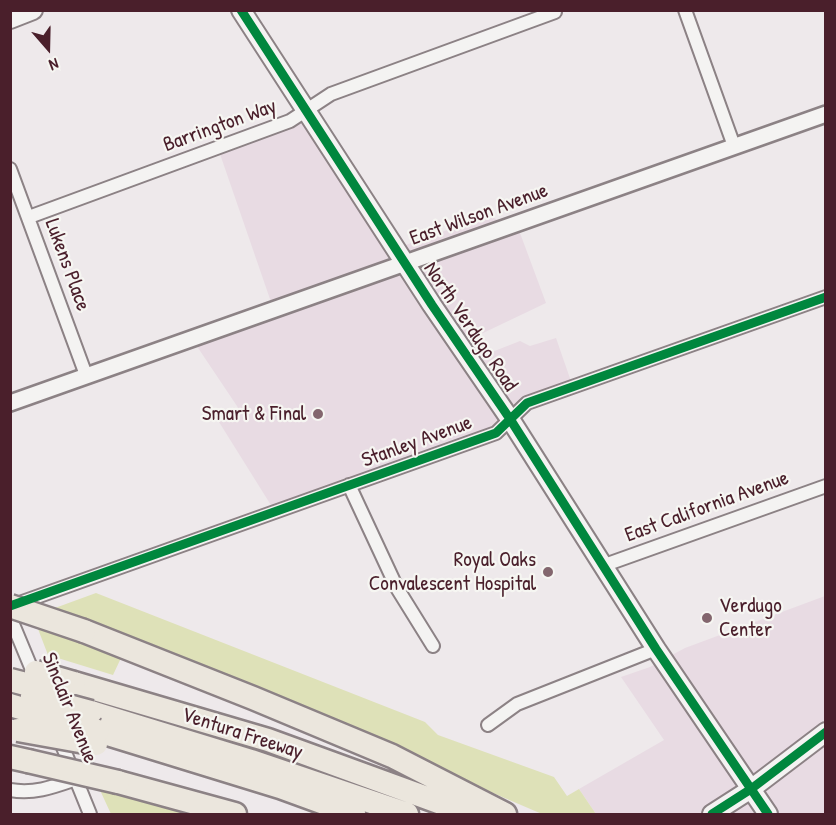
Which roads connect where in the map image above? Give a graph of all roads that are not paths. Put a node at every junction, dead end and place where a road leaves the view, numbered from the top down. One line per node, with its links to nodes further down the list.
1 (33, 10): 5 (main road)
2 (242, 10): 6 (main road, North Verdugo Road)
3 (685, 10): 8 (street)
4 (555, 12): 6 (street, Barrington Way)
5 (10, 19)
6 (307, 110): 10 (street, Barrington Way); 11 (main road, North Verdugo Road)
7 (825, 114): 8 (street, East Wilson Avenue)
8 (734, 146): 11 (street, East Wilson Avenue)
9 (10, 169): 10 (street, Lukens Place)
10 (29, 217): 13 (street, Lukens Place)
11 (406, 264): 13 (street, East Wilson Avenue); 15 (main road, North Verdugo Road)
12 (825, 297): 15 (street, Stanley Avenue)
13 (86, 375): 14 (street, East Wilson Avenue)
14 (10, 403)
15 (510, 419): 16 (street, Stanley Avenue); 18 (main road, North Verdugo Road)
16 (350, 485): 19 (street, Stanley Avenue); 21 (street)
17 (825, 486): 18 (street, East California Avenue)
18 (602, 566): 22 (main road, North Verdugo Road)
19 (10, 606): 41 (highway, bridge)
20 (10, 617): 32 (street, Sinclair Avenue)
21 (433, 646)
22 (656, 649): 28 (street); 33 (main road, North Verdugo Road)
23 (10, 665): 27 (highway, Ventura Freeway, bridge)
24 (10, 680): 27 (highway, bridge)
25 (10, 691): 27 (highway, bridge)
26 (10, 705): 27 (highway, Ventura Freeway, bridge)
27 (90, 714): 29 (highway, bridge); 37 (highway, Ventura Freeway); 38 (highway); 39 (highway); 40 (highway, Ventura Freeway)
28 (488, 725)
29 (14, 729)
30 (825, 732): 33 (main road)
31 (20, 759): 36 (highway, bridge)
32 (76, 779): 34 (street); 35 (street, Sinclair Avenue)
33 (751, 789): 42 (main road); 43 (main road, North Verdugo Road)
34 (10, 790)
35 (90, 814)
36 (235, 814)
37 (354, 814)
38 (407, 814)
39 (433, 814)
40 (471, 814)
41 (505, 814)
42 (712, 814)
43 (768, 814)

